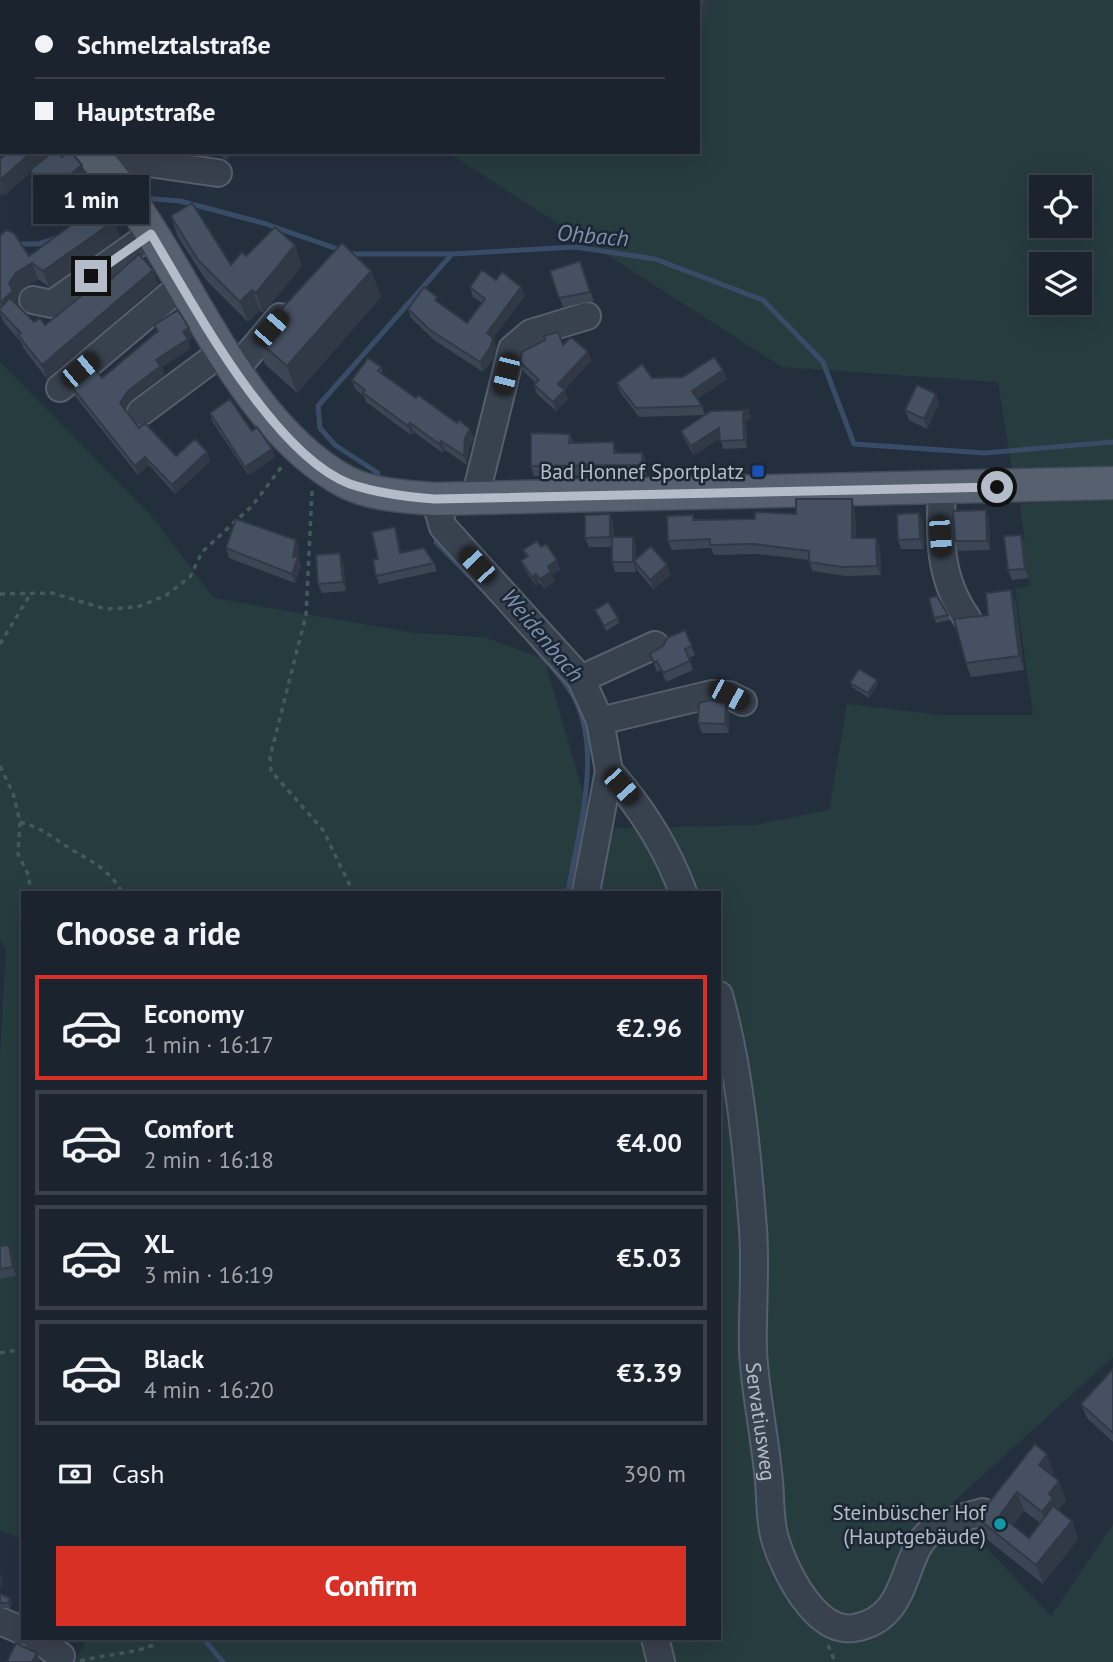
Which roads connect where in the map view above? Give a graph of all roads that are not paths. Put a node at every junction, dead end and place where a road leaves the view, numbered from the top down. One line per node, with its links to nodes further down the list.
1 (92, 154): 2 (street); 3 (main road)
2 (218, 173)
3 (145, 223): 4 (main road); 6 (street)
4 (182, 285): 8 (main road); 9 (street)
5 (297, 298): 8 (street)
6 (33, 300)
7 (587, 316): 13 (street)
8 (229, 360): 10 (street); 14 (main road)
9 (60, 388)
10 (141, 412)
11 (1113, 483): 12 (main road)
12 (942, 488): 13 (main road); 15 (street)
13 (475, 498): 14 (main road)
14 (435, 499): 17 (street)
15 (967, 618)
16 (655, 645): 17 (street)
17 (581, 679): 19 (street)
18 (743, 702): 19 (street)
19 (600, 721): 20 (street)
20 (608, 771): 21 (street); 22 (street)
21 (586, 891)
22 (683, 891)
23 (721, 1002): 24 (street, Servatiusweg)
24 (730, 1112): 25 (street, Servatiusweg)
25 (983, 1512)
26 (0, 1621): 27 (street)
27 (21, 1631)
28 (39, 1640): 30 (street)
29 (656, 1640): 31 (street)
30 (61, 1656)
31 (661, 1662)

